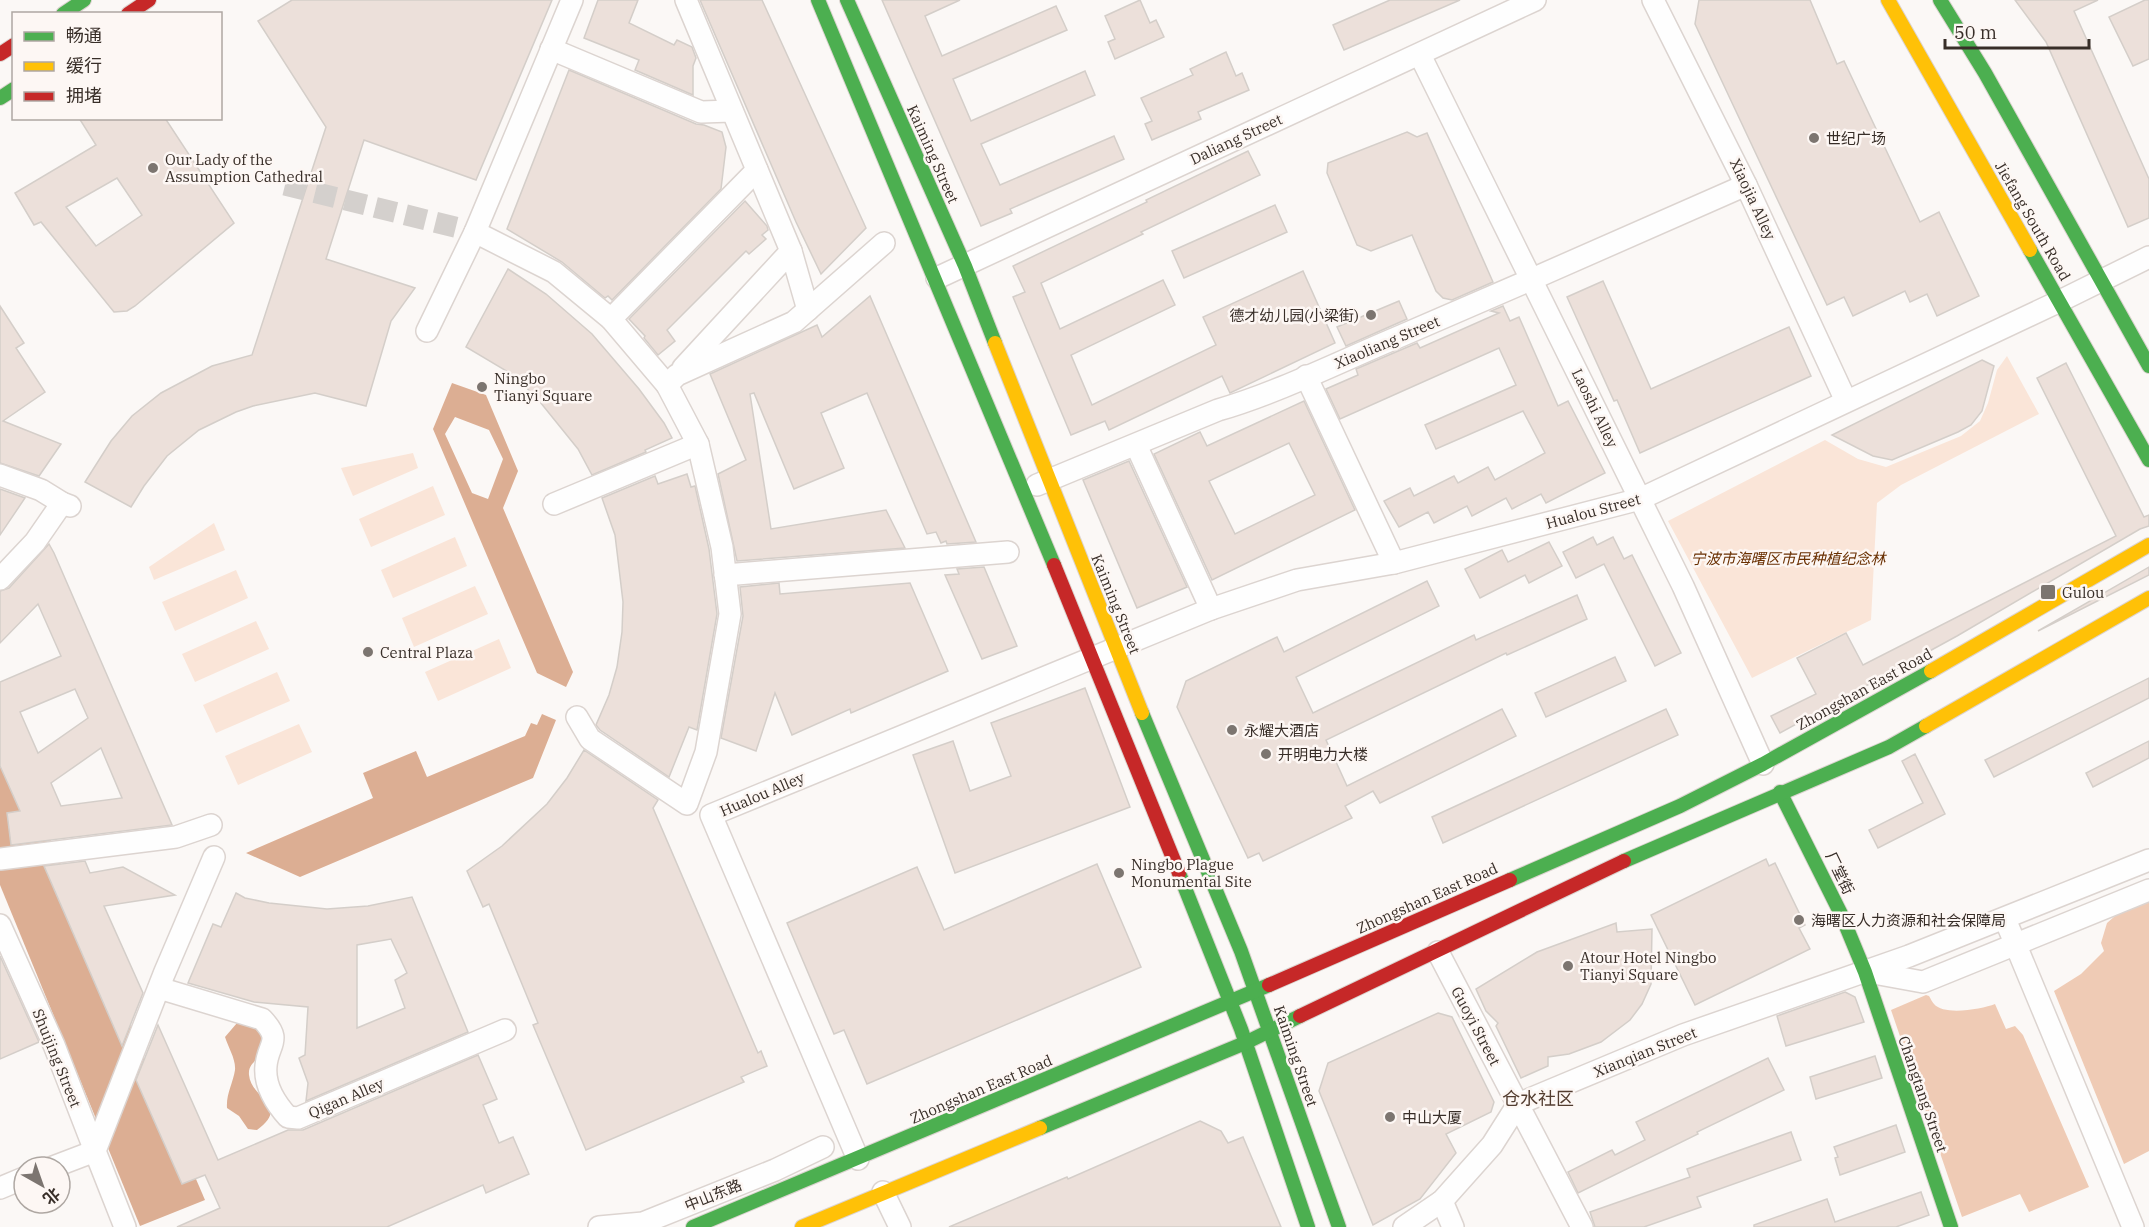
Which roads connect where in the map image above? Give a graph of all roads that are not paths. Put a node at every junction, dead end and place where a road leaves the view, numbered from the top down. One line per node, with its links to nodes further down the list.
1 (84, 0): 11 (main road)
2 (149, 0): 12 (main road)
3 (572, 0): 13 (street)
4 (686, 0): 15 (street)
5 (818, 0): 23 (main road)
6 (847, 0): 22 (main road, Kaiming Street)
7 (1535, 0): 14 (street, Daliang Street)
8 (1653, 0): 17 (street, Xiaojia Alley)
9 (1888, 0): 26 (main road, Jiefang South Road)
10 (1940, 0): 25 (main road, Jiefang South Road)
11 (66, 12)
12 (131, 12)
13 (551, 50): 15 (street); 18 (street)
14 (1420, 55): 22 (street, Daliang Street); 24 (street, Laoshi Alley)
15 (732, 111): 16 (street)
16 (757, 170): 20 (street); 28 (street)
17 (1746, 184): 24 (street, Xiaoliang Street); 33 (street, Xiaojia Alley)
18 (475, 232): 28 (street); 29 (street)
19 (884, 243): 27 (street)
20 (791, 251): 27 (street); 32 (street)
21 (2149, 257): 25 (street, Hualou Street)
22 (965, 266): 23 (street, Daliang Street); 38 (main road, Kaiming Street)
23 (937, 279): 39 (main road)
24 (1531, 280): 31 (street, Xiaoliang Street); 40 (street, Laoshi Alley)
25 (2101, 282): 26 (street, Hualou Street); 30 (main road, Jiefang South Road)
26 (2060, 301): 33 (street, Hualou Street); 36 (main road, Jiefang South Road)
27 (808, 310): 32 (street)
28 (612, 319): 32 (street)
29 (427, 331)
30 (2149, 366)
31 (1306, 376): 35 (street, Xiaoliang Street); 44 (street)
32 (672, 380): 34 (street)
33 (1846, 401): 40 (street, Hualou Street)
34 (698, 444): 41 (street); 45 (street)
35 (1136, 445): 38 (street, Xiaoliang Street); 48 (street)
36 (2149, 460)
37 (0, 475): 46 (street)
38 (1049, 480): 39 (street, Xiaoliang Street); 49 (main road, Kaiming Street)
39 (1023, 490): 50 (main road)
40 (1640, 499): 44 (street, Hualou Street); 52 (street, Laoshi Alley)
41 (554, 504)
42 (2149, 545): 52 (main road, Zhongshan East Road)
43 (1008, 552): 45 (street)
44 (1394, 563): 48 (street, Hualou Street)
45 (725, 575): 51 (street)
46 (0, 579)
47 (2149, 598): 53 (main road)
48 (1211, 609): 49 (street, Hualou Street)
49 (1115, 649): 50 (street, Hualou Street); 65 (main road, Kaiming Street)
50 (1092, 657): 66 (main road); 74 (street, Hualou Alley)
51 (577, 717)
52 (1762, 764): 65 (main road, Zhongshan East Road)
53 (1780, 792): 62 (main road); 63 (main road, 厂堂街)
54 (211, 825): 56 (street)
55 (214, 857): 64 (street)
56 (0, 859)
57 (2149, 860): 59 (street, Xianqian Street)
58 (2149, 890): 61 (street, Xianqian Street)
59 (2005, 920): 61 (street); 63 (street, Xianqian Street)
60 (0, 926): 72 (street, Shuijing Street)
61 (2014, 945): 63 (street, Xianqian Street); 88 (street)
62 (1438, 952): 68 (main road); 70 (street, Guoyi Street)
63 (1865, 972): 70 (street, Xianqian Street); 87 (main road, Changtang Street)
64 (159, 987): 67 (street, Qigan Alley); 72 (street)
65 (1256, 990): 66 (main road, Zhongshan East Road); 68 (main road, Kaiming Street)
66 (1230, 1002): 69 (main road); 74 (main road, Zhongshan East Road)
67 (505, 1030)
68 (1269, 1031): 69 (main road); 83 (main road, Kaiming Street)
69 (1245, 1043): 75 (main road); 82 (main road)
70 (1518, 1104): 76 (street); 86 (street, Guoyi Street)
71 (823, 1147): 78 (street, 中山东路)
72 (94, 1151): 73 (street); 77 (street, Shuijing Street)
73 (72, 1159)
74 (858, 1159): 79 (main road, Zhongshan East Road)
75 (883, 1192): 80 (main road); 81 (street)
76 (1442, 1201): 84 (street); 85 (street)
77 (125, 1227)
78 (599, 1227)
79 (693, 1227)
80 (802, 1227)
81 (900, 1227)
82 (1308, 1227)
83 (1339, 1227)
84 (1404, 1227)
85 (1453, 1227)
86 (1582, 1227)
87 (1951, 1227)
88 (2133, 1227)

